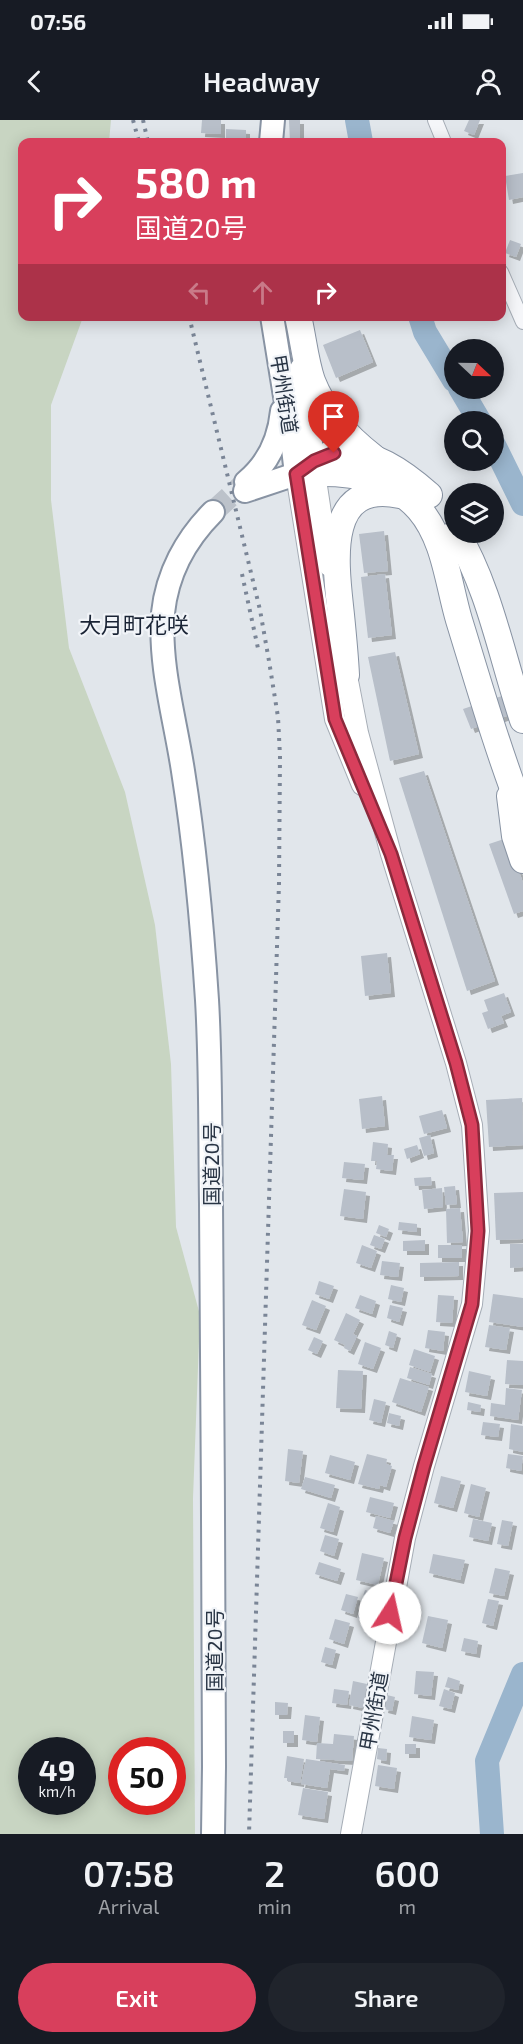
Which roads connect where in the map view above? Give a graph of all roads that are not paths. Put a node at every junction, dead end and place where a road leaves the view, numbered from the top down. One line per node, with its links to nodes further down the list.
1 (273, 120): 3 (highway)
2 (435, 120): 4 (street)
3 (273, 138)
4 (442, 138)
5 (506, 283): 9 (street)
6 (273, 321): 10 (highway, 甲州街道)
7 (296, 321): 12 (highway, 甲州街道)
8 (297, 321): 11 (highway)
9 (523, 322)
10 (284, 391): 12 (highway, 甲州街道); 12 (highway)
11 (375, 458): 12 (highway); 15 (highway)
12 (308, 470): 13 (highway); 17 (main road, 甲州街道); 21 (main road, 甲州街道)
13 (404, 496): 17 (highway); 19 (highway)
14 (213, 512): 23 (highway, 国道20号)
15 (444, 515)
16 (462, 543): 18 (highway)
17 (346, 675): 21 (main road, 甲州街道)
18 (523, 720)
19 (506, 770): 20 (highway); 22 (highway)
20 (523, 815)
21 (391, 854): 24 (main road, 甲州街道)
22 (523, 861)
23 (213, 1834)
24 (351, 1834)

